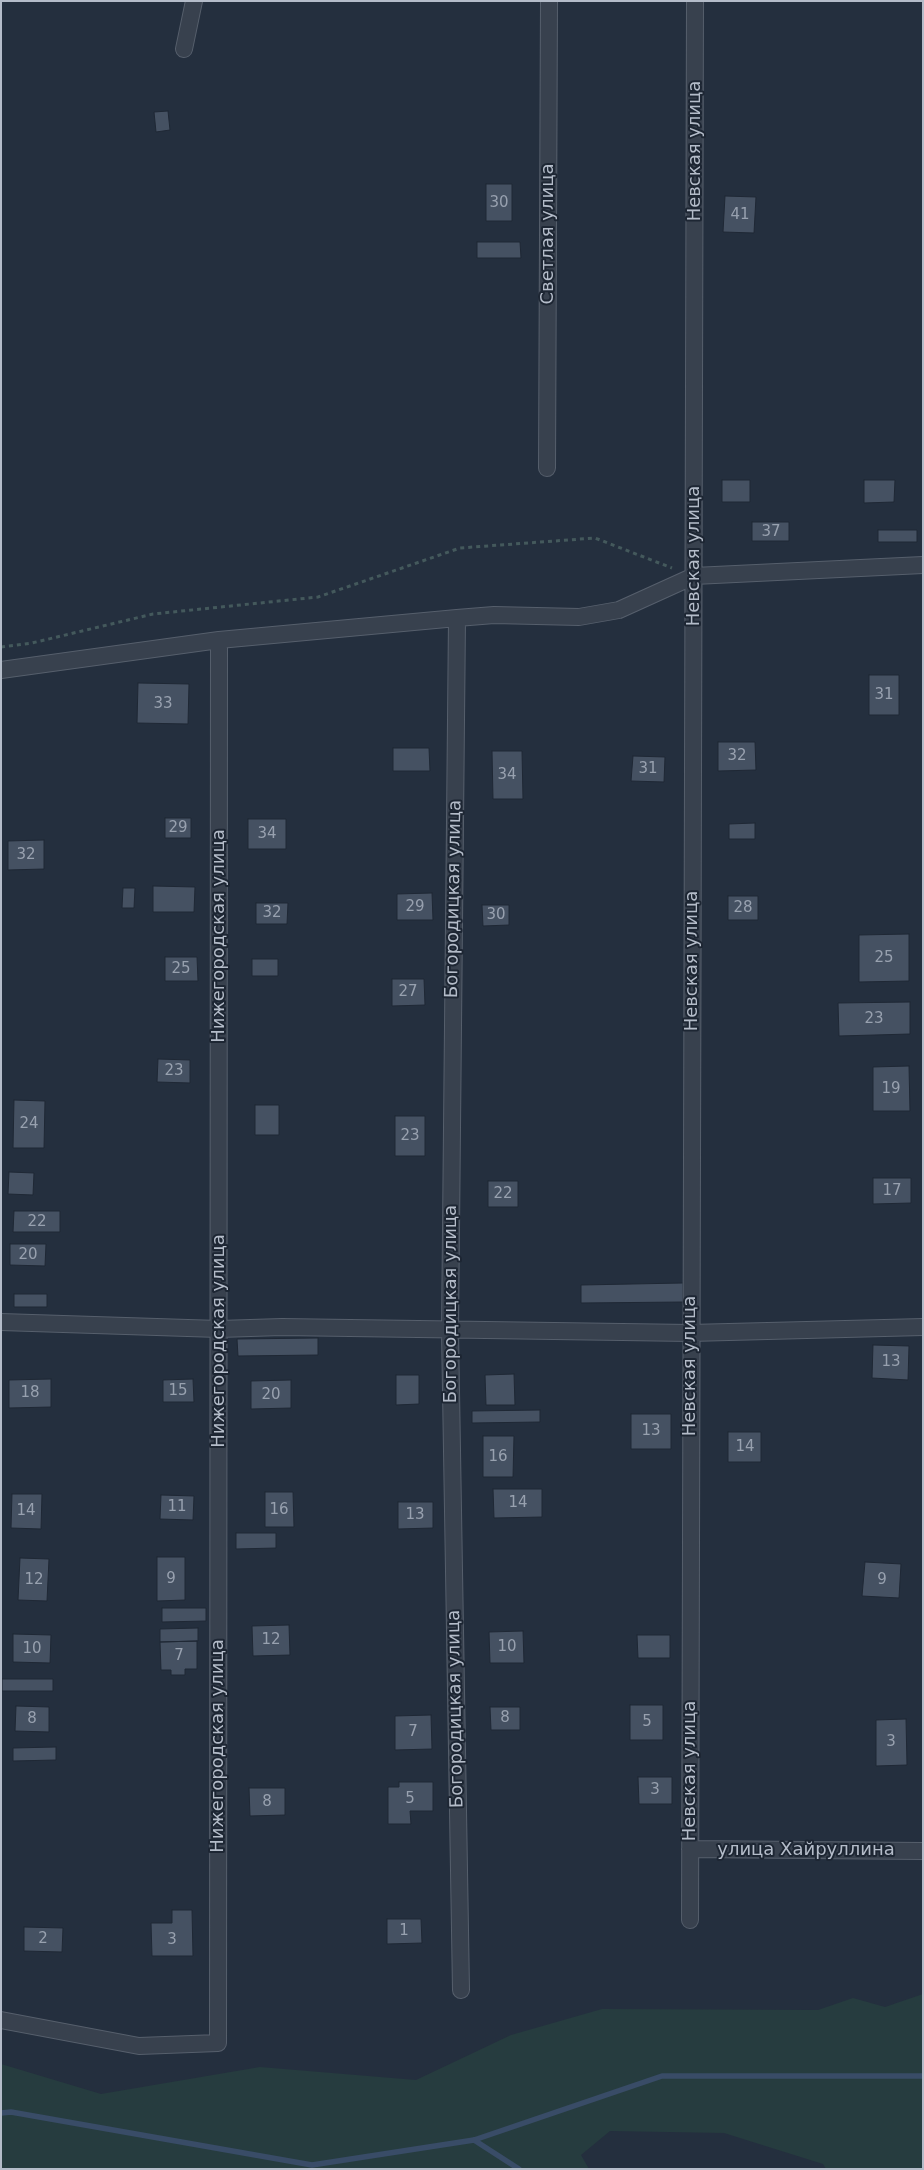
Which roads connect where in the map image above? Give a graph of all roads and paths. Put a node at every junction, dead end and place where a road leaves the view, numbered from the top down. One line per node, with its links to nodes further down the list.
1 (194, 1): 4 (street)
2 (549, 1): 5 (street, Светлая улица)
3 (695, 1): 7 (street, Невская улица)
4 (184, 49)
5 (547, 468)
6 (923, 566): 7 (street)
7 (694, 576): 8 (street); 10 (path); 16 (street, Невская улица)
8 (457, 618): 9 (street); 15 (street, Богородицкая улица)
9 (219, 640): 11 (street); 14 (street, Нижегородская улица)
10 (1, 647)
11 (1, 670)
12 (1, 1322): 14 (street)
13 (923, 1327): 16 (street)
14 (219, 1329): 15 (street); 21 (street, Нижегородская улица)
15 (450, 1331): 16 (street); 20 (street, Богородицкая улица)
16 (690, 1333): 17 (street, Невская улица)
17 (690, 1849): 18 (street, улица Хайруллина); 19 (street, Невская улица)
18 (923, 1850)
19 (690, 1920)
20 (461, 1990)
21 (1, 2020)

